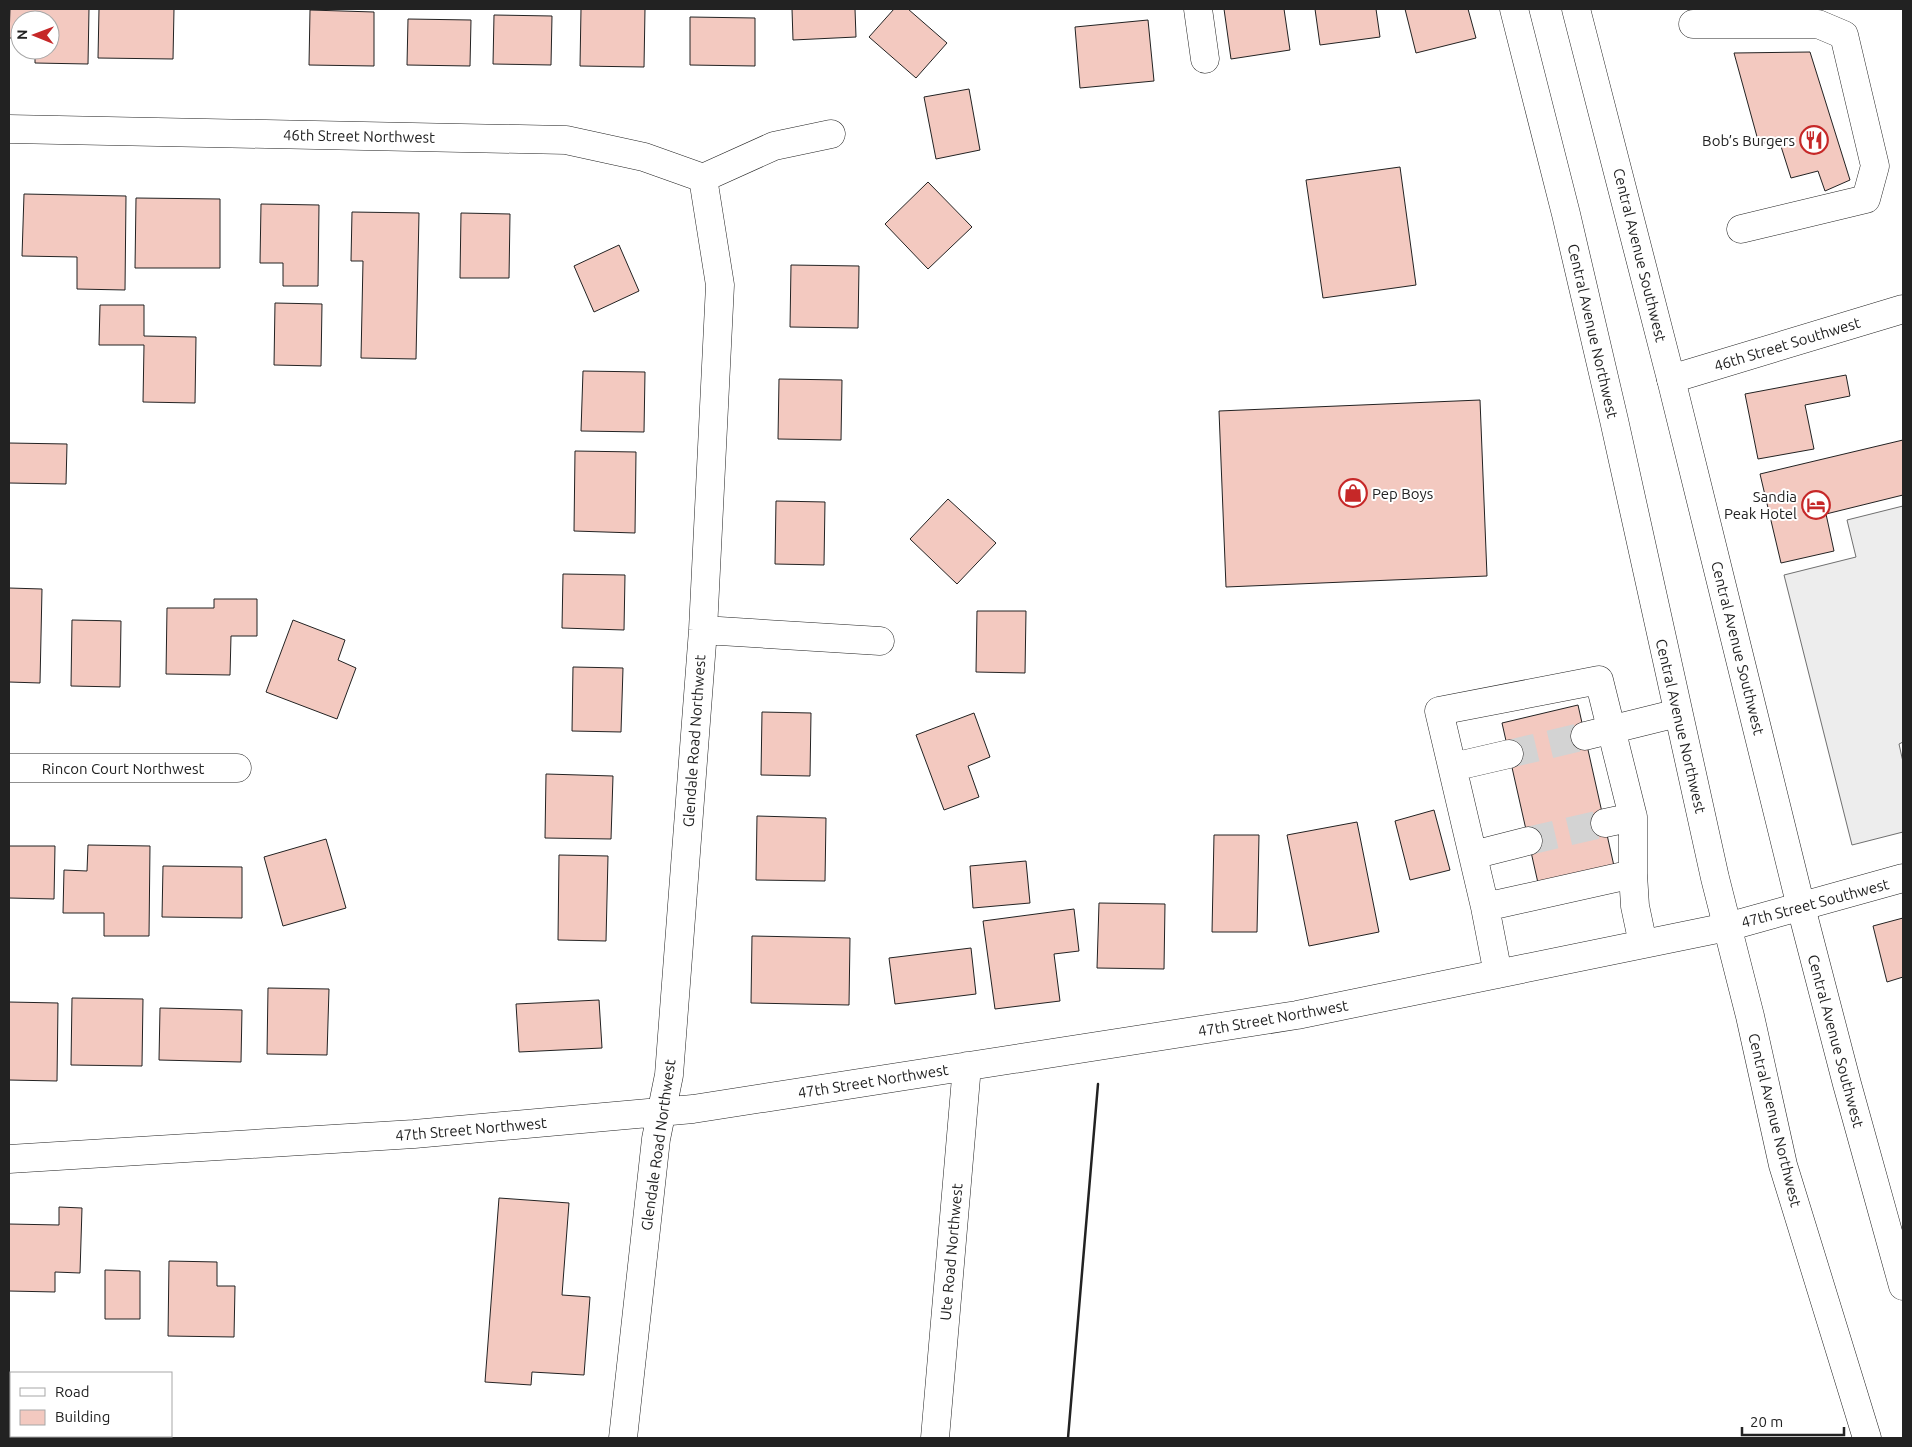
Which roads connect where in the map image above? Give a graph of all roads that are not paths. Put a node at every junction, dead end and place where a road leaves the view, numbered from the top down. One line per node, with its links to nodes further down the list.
1 (1198, 9): 5 (street)
2 (1514, 9): 14 (street, Central Avenue Northwest)
3 (1576, 9): 11 (street, Central Avenue Southwest)
4 (1694, 24): 9 (street)
5 (1205, 59)
6 (9, 129): 8 (street, 46th Street Northwest)
7 (831, 134): 8 (street)
8 (704, 178): 12 (street, Glendale Road Northwest)
9 (1741, 229)
10 (1903, 309): 11 (street, 46th Street Southwest)
11 (1672, 379): 28 (street, Central Avenue Southwest)
12 (703, 630): 13 (street); 33 (street, Glendale Road Northwest)
13 (880, 641)
14 (1678, 712): 15 (street); 29 (street, Central Avenue Northwest)
15 (1612, 729): 16 (street); 18 (street); 21 (street)
16 (1585, 736)
17 (1509, 754): 18 (street)
18 (1453, 767): 24 (street)
19 (9, 768): 20 (street, Rincon Court Northwest)
20 (237, 768)
21 (1633, 817): 22 (street); 25 (street)
22 (1605, 823)
23 (1528, 841): 24 (street)
24 (1473, 855): 27 (street)
25 (1633, 874): 27 (street); 30 (street)
26 (1903, 878): 28 (street, 47th Street Southwest)
27 (1485, 907): 31 (street)
28 (1801, 907): 29 (street, 47th Street Southwest); 35 (street, Central Avenue Southwest)
29 (1728, 927): 30 (street, 47th Street Northwest); 38 (street, Central Avenue Northwest)
30 (1644, 944): 31 (street, 47th Street Northwest)
31 (1498, 974): 32 (street, 47th Street Northwest)
32 (967, 1066): 33 (street, 47th Street Northwest); 37 (street, Ute Road Northwest)
33 (662, 1112): 34 (street, 47th Street Northwest); 36 (street, Glendale Road Northwest)
34 (9, 1159)
35 (1903, 1286)
36 (623, 1438)
37 (936, 1438)
38 (1866, 1438)

